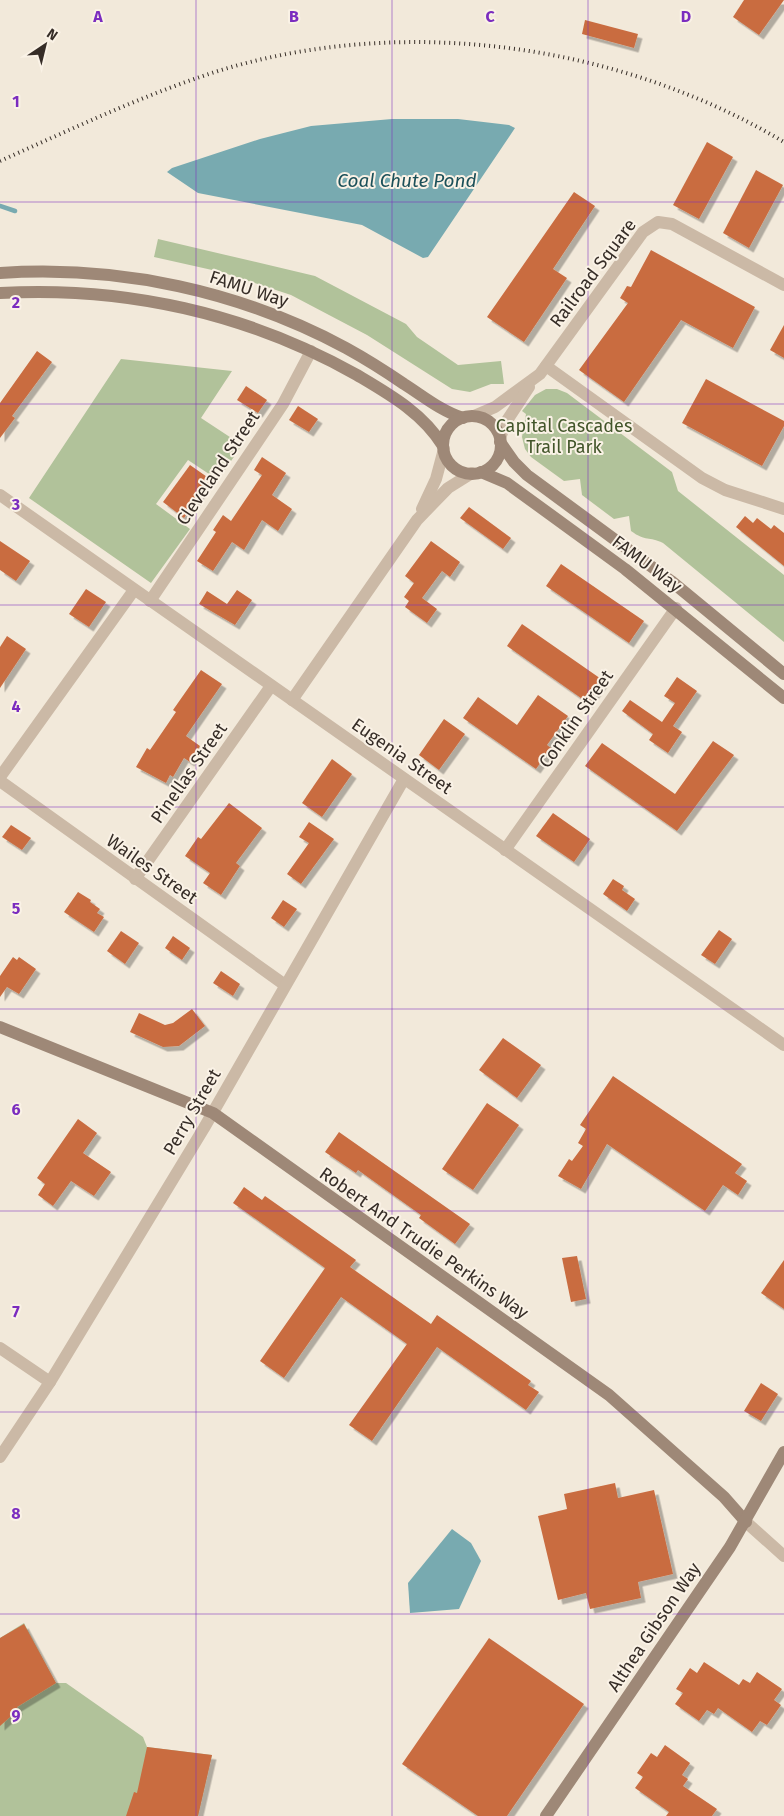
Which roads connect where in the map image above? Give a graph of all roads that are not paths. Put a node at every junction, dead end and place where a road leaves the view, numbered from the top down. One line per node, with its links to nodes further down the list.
1 (0, 273): 7 (street, FAMU Way)
2 (784, 285): 5 (street, Railroad Square)
3 (0, 293): 4 (street, FAMU Way)
4 (311, 351): 9 (street, FAMU Way); 15 (street, Cleveland Street)
5 (546, 366): 6 (street, Railroad Square); 12 (street)
6 (533, 381): 7 (street, Railroad Square); 8 (street, Railroad Square)
7 (468, 417): 8 (street, FAMU Way); 9 (street)
8 (500, 440): 10 (street); 17 (street, FAMU Way)
9 (444, 448): 10 (street, FAMU Way); 13 (street)
10 (476, 472): 13 (street); 16 (street, FAMU Way)
11 (0, 495): 14 (street, Eugenia Street)
12 (784, 509)
13 (417, 520): 20 (street)
14 (134, 590): 15 (street, Eugenia Street); 21 (street)
15 (150, 601): 18 (street, Eugenia Street)
16 (676, 608): 19 (street, FAMU Way); 24 (street, Conklin Street)
17 (784, 674)
18 (272, 686): 20 (street, Eugenia Street); 25 (street, Pinellas Street)
19 (784, 698)
20 (292, 700): 22 (street, Eugenia Street)
21 (0, 777)
22 (404, 779): 24 (street, Eugenia Street); 26 (street, Perry Street)
23 (0, 781): 25 (street, Wailes Street)
24 (506, 850): 28 (street, Eugenia Street)
25 (135, 879): 26 (street, Wailes Street)
26 (285, 985): 29 (street, Perry Street)
27 (0, 1027): 29 (street, Robert And Trudie Perkins Way)
28 (784, 1045)
29 (213, 1113): 31 (street, Perry Street); 34 (street, Robert And Trudie Perkins Way)
30 (0, 1348): 31 (street)
31 (50, 1382): 33 (street, Perry Street)
32 (784, 1452): 34 (street, Althea Gibson Way)
33 (0, 1457)
34 (746, 1522): 35 (street, Robert And Trudie Perkins Way); 36 (street, Althea Gibson Way)
35 (784, 1556)
36 (546, 1816)

